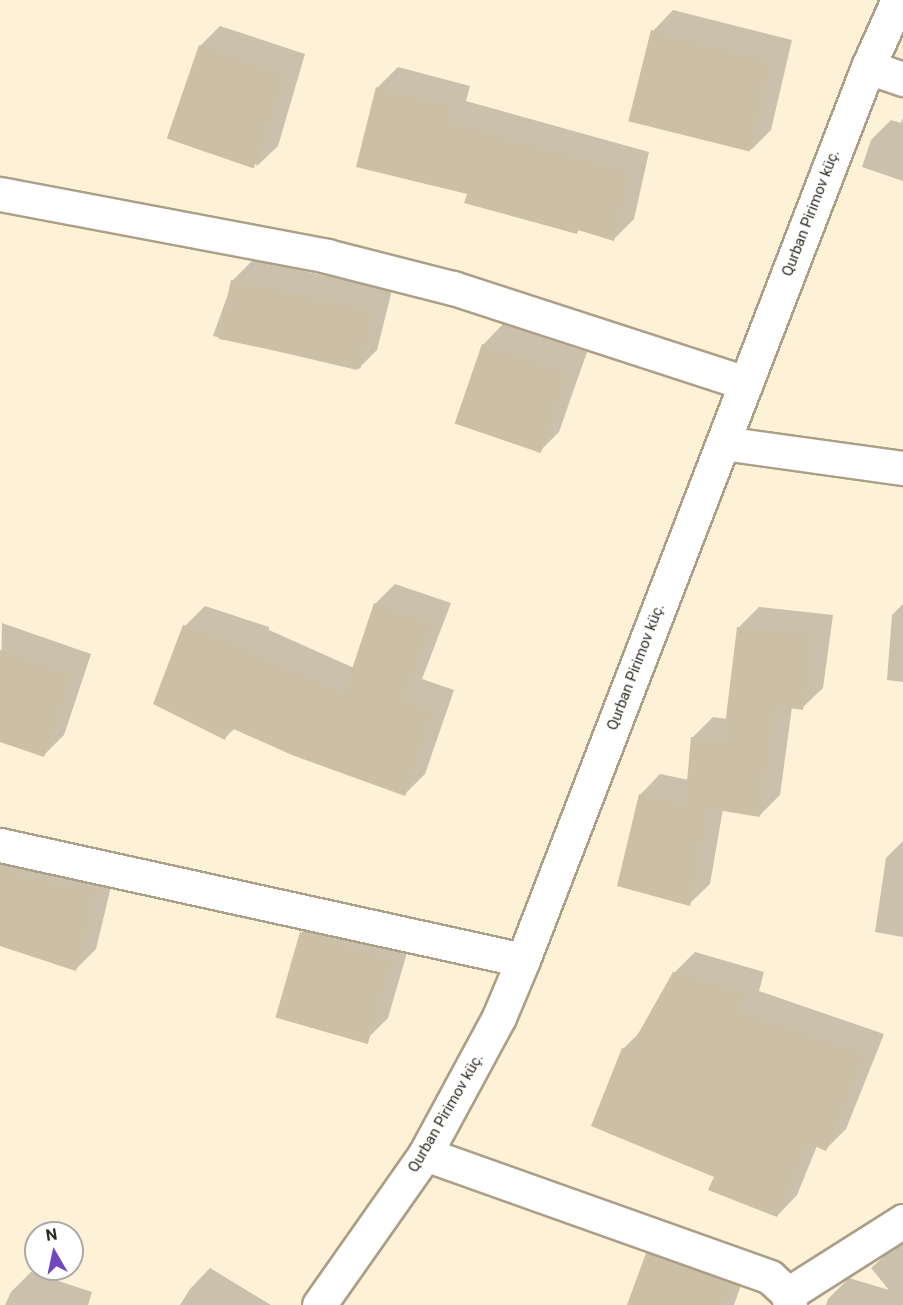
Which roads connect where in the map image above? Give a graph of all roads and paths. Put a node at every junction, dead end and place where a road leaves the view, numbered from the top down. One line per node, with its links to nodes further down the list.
1 (898, 0): 2 (street, Qurban Pirimov küç.)
2 (868, 67): 3 (street); 5 (street, Qurban Pirimov küç.)
3 (903, 79)
4 (0, 194): 5 (street)
5 (746, 382): 6 (street, Qurban Pirimov küç.)
6 (723, 442): 7 (street); 9 (street, Qurban Pirimov küç.)
7 (903, 468)
8 (0, 845): 9 (street)
9 (523, 960): 10 (street, Qurban Pirimov küç.)
10 (425, 1154): 12 (street); 13 (street, Qurban Pirimov küç.)
11 (903, 1221): 12 (street)
12 (789, 1299)
13 (319, 1305)

